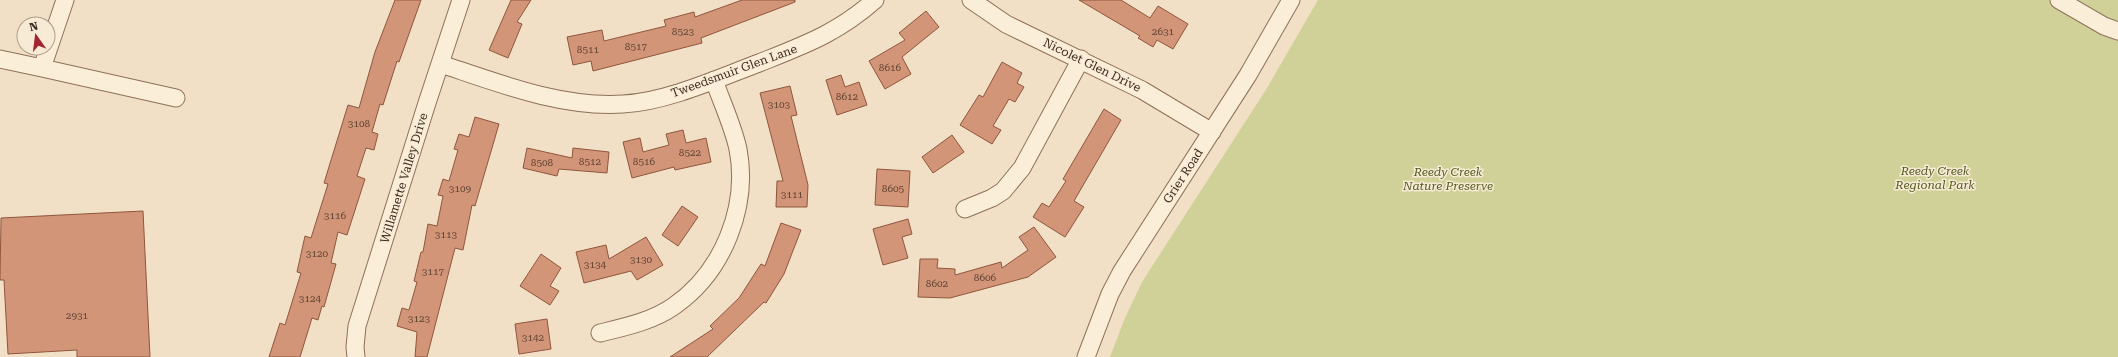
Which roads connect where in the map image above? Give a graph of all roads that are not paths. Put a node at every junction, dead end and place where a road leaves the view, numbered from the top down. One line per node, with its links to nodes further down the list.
1 (65, 0): 11 (street)
2 (462, 0): 10 (street, Willamette Valley Drive)
3 (875, 0): 12 (street, Tweedsmuir Glen Lane)
4 (971, 0): 8 (street, Nicolet Glen Drive)
5 (1291, 0): 14 (street, Grier Road)
6 (2059, 0): 7 (street)
7 (2118, 31)
8 (1081, 59): 14 (street, Nicolet Glen Drive); 15 (street)
9 (0, 60): 11 (street)
10 (441, 64): 12 (street, Tweedsmuir Glen Lane); 17 (street, Willamette Valley Drive)
11 (42, 68): 13 (street)
12 (714, 80): 16 (street)
13 (176, 98)
14 (1212, 132): 18 (street, Grier Road)
15 (965, 208)
16 (600, 333)
17 (356, 357)
18 (1086, 357)

